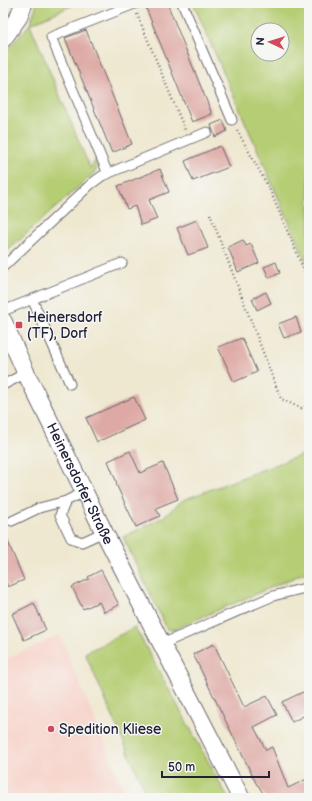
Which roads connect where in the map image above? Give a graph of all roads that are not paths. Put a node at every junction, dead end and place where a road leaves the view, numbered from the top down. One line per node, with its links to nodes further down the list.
1 (24, 3): 4 (street)
2 (182, 3): 5 (lane)
3 (135, 4): 7 (lane)
4 (3, 40)
5 (232, 120)
6 (207, 132): 7 (lane)
7 (108, 174): 9 (lane)
8 (122, 264): 10 (lane)
9 (3, 266)
10 (32, 299): 11 (lane); 14 (lane)
11 (3, 311)
12 (3, 321): 13 (street, Heinersdorfer Straße)
13 (26, 373): 15 (lane); 16 (street, Heinersdorfer Straße)
14 (70, 384)
15 (3, 385)
16 (86, 491): 17 (lane); 19 (street, Heinersdorfer Straße)
17 (66, 501): 18 (lane); 19 (lane)
18 (12, 521)
19 (104, 532): 21 (street, Heinersdorfer Straße)
20 (309, 587): 21 (lane)
21 (162, 644): 22 (street, Heinersdorfer Straße)
22 (241, 798)

